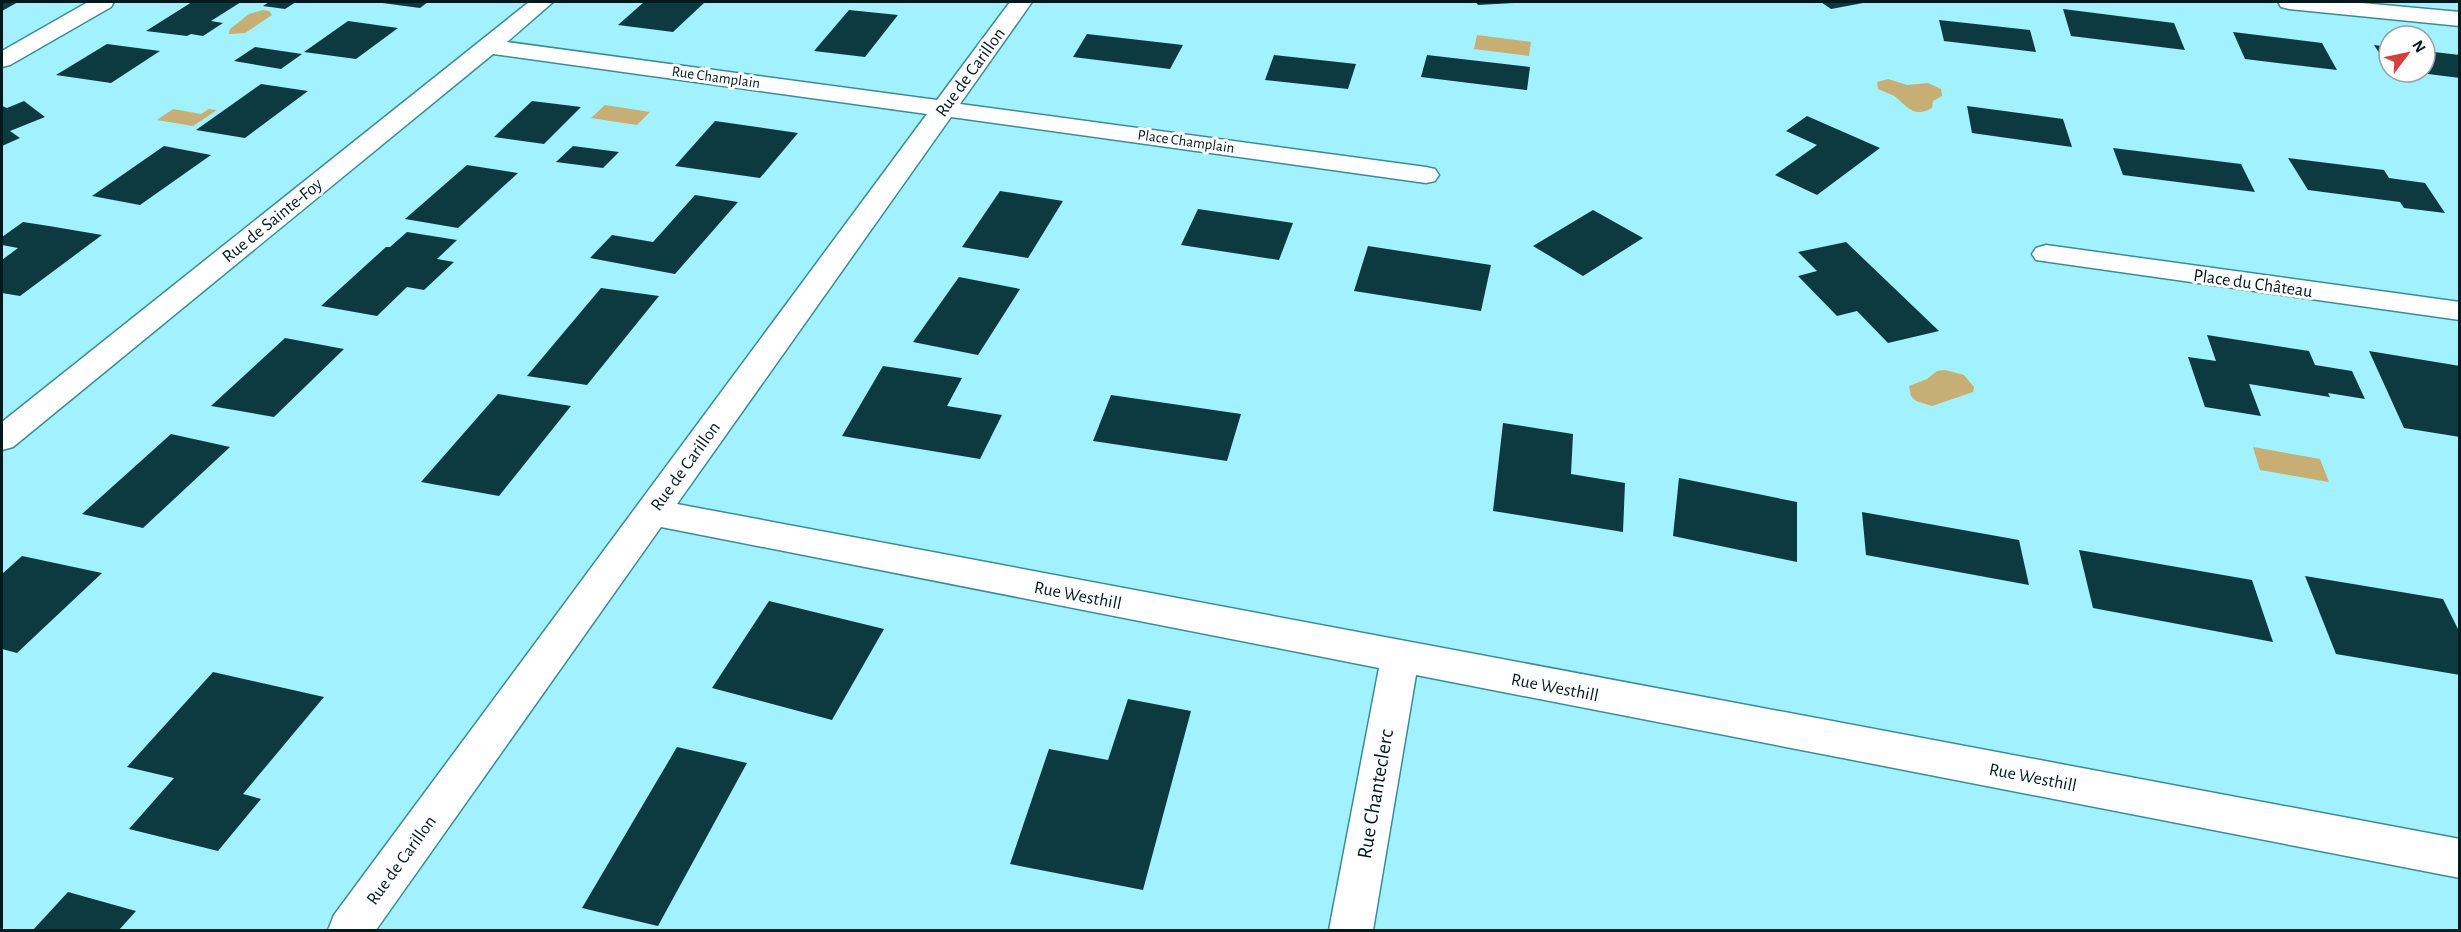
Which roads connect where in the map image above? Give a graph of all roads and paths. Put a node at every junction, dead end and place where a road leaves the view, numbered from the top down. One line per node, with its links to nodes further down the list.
1 (103, 2): 7 (street)
2 (542, 2): 6 (street, Rue de Sainte-Foy)
3 (1021, 2): 8 (street, Rue de Carillon)
4 (2289, 2): 5 (street)
5 (2460, 19)
6 (488, 46): 8 (street, Rue Champlain); 12 (street, Rue de Sainte-Foy)
7 (2, 60)
8 (945, 107): 9 (street, Place Champlain); 13 (street, Rue de Carillon)
9 (1426, 175)
10 (2046, 254): 11 (street, Place du Château)
11 (2460, 311)
12 (2, 439)
13 (651, 512): 14 (street, Rue Westhill); 16 (street, Rue de Carillon)
14 (1400, 657): 15 (street, Rue Westhill); 17 (street, Rue Chanteclerc)
15 (2460, 859)
16 (350, 930)
17 (1351, 930)

